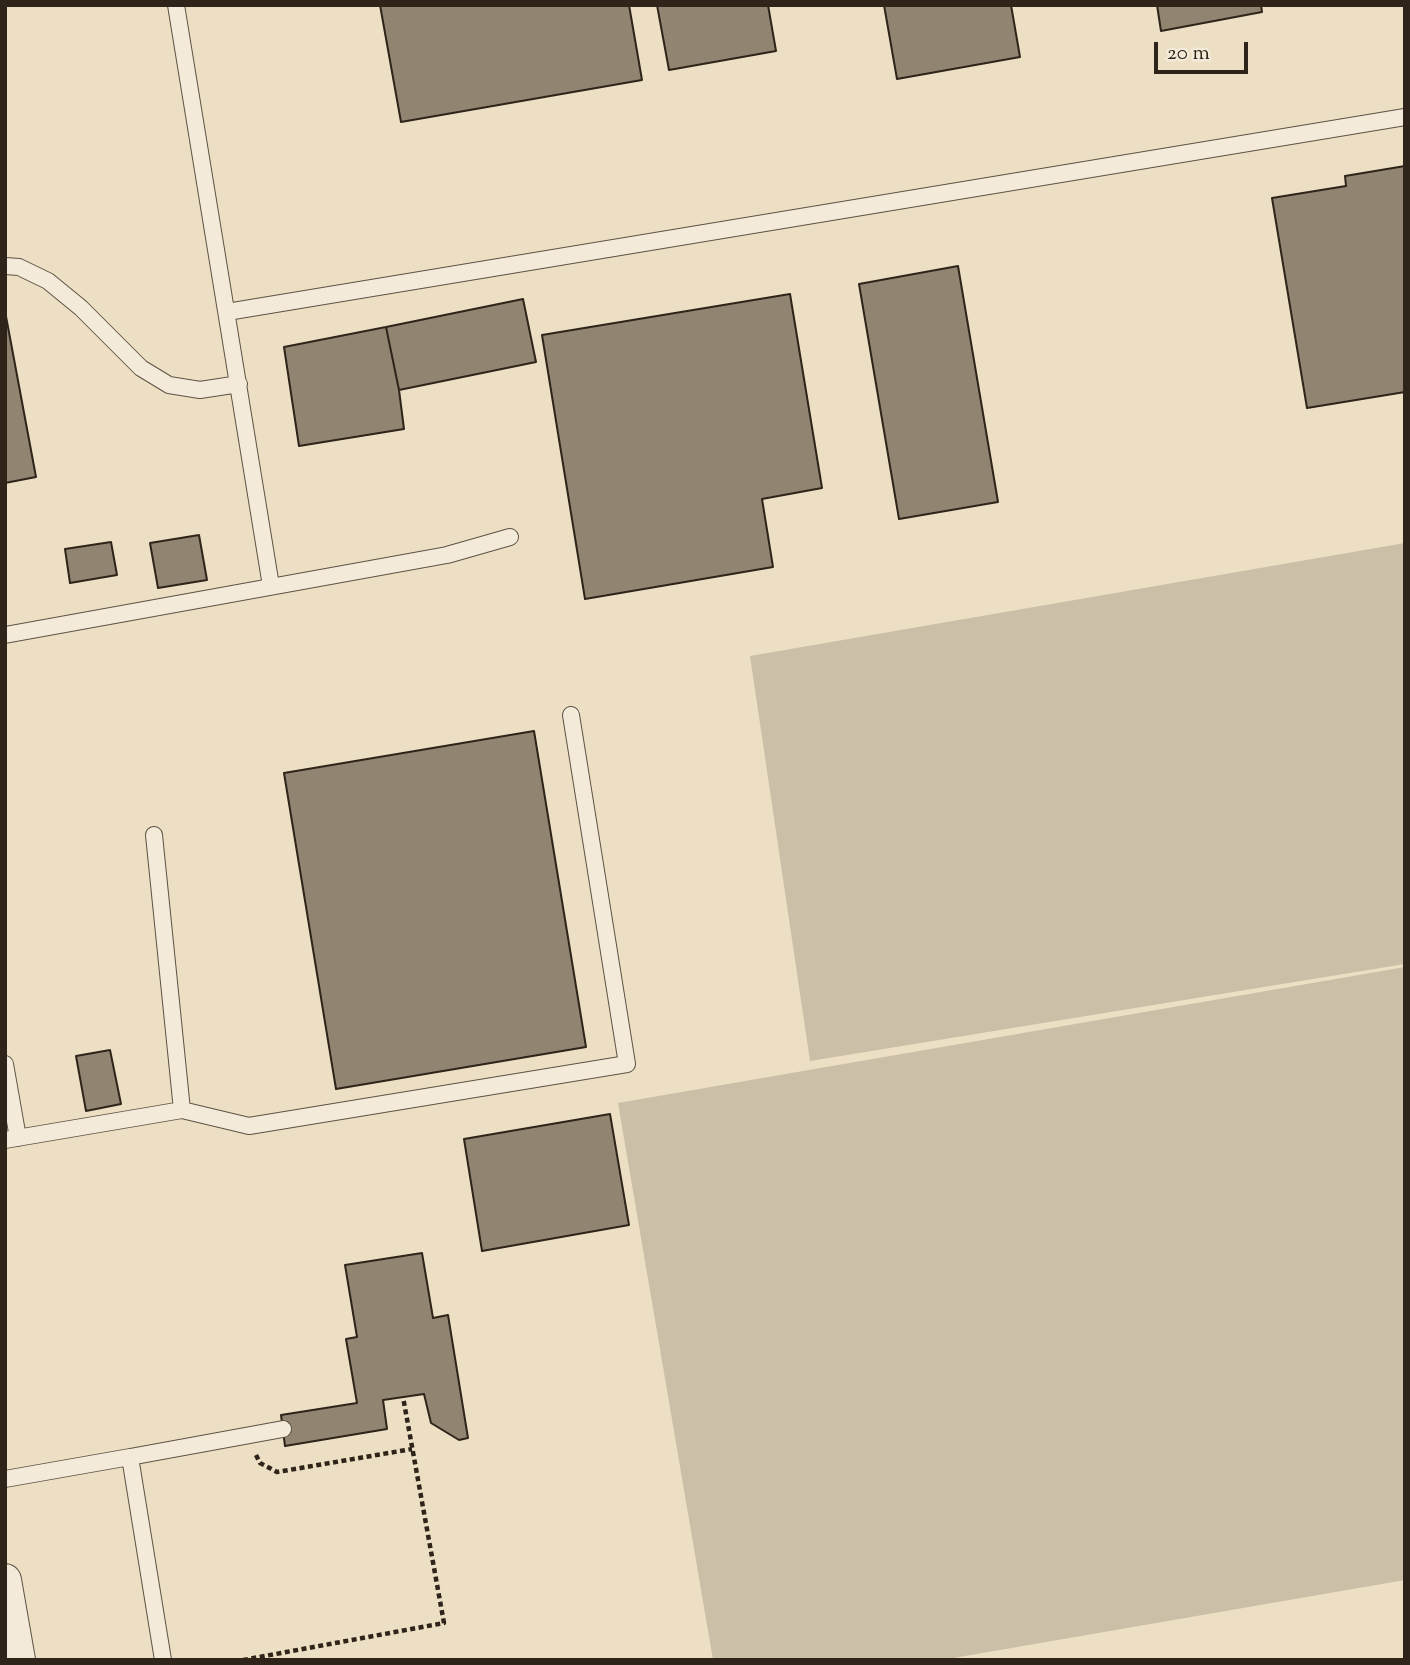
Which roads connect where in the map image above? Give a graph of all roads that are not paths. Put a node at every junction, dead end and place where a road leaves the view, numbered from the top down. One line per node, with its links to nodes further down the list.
1 (176, 5): 4 (lane)
2 (1405, 117): 4 (lane)
3 (5, 266): 5 (lane)
4 (227, 312): 5 (lane)
5 (239, 384): 7 (lane)
6 (510, 537): 7 (lane)
7 (271, 586): 8 (lane)
8 (5, 635)
9 (571, 715): 12 (lane)
10 (153, 835): 12 (lane)
11 (5, 1065): 13 (lane)
12 (183, 1110): 13 (lane)
13 (12, 1139)
14 (283, 1429): 15 (lane)
15 (130, 1457): 16 (lane); 19 (lane)
16 (5, 1479)
17 (5, 1580): 18 (street)
18 (19, 1660)
19 (163, 1660)

